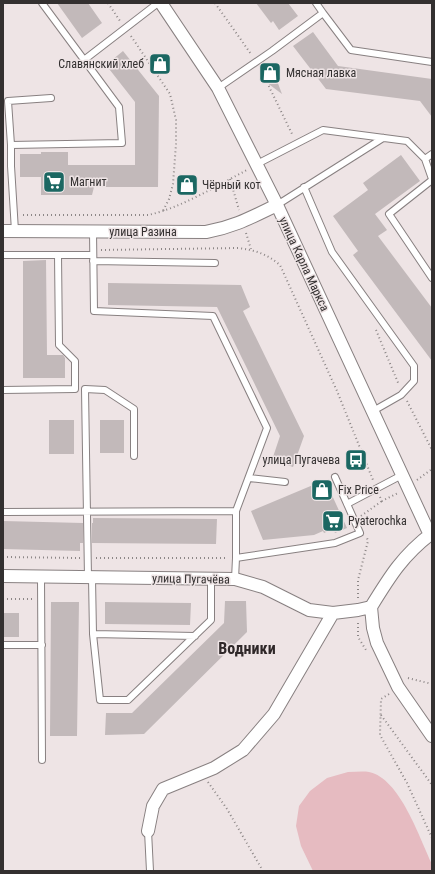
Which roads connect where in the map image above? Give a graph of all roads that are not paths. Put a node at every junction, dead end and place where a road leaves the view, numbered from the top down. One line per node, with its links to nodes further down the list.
1 (42, 3): 5 (lane)
2 (160, 3): 5 (lane); 7 (street, улица Карла Маркса)
3 (316, 3): 4 (lane)
4 (323, 13): 6 (lane); 7 (lane)
5 (84, 60): 11 (lane)
6 (432, 62)
7 (218, 88): 14 (street, улица Карла Маркса)
8 (51, 98): 9 (lane)
9 (6, 121): 11 (lane)
10 (383, 138): 13 (lane); 14 (lane); 18 (lane)
11 (11, 145): 16 (lane)
12 (432, 154): 13 (lane)
13 (425, 159): 17 (lane)
14 (257, 164): 19 (street, улица Карла Маркса)
15 (3, 166): 16 (lane)
16 (11, 166): 20 (lane)
17 (432, 179): 26 (lane)
18 (304, 187): 19 (lane); 28 (lane)
19 (277, 205): 21 (street, улица Разина); 28 (street, улица Карла Маркса)
20 (9, 230): 21 (street, улица Разина)
21 (93, 231): 24 (lane)
22 (3, 255): 23 (lane)
23 (58, 255): 24 (lane); 27 (lane)
24 (93, 255): 25 (lane); 32 (lane)
25 (215, 263)
26 (432, 278)
27 (3, 390)
28 (373, 411): 30 (street, улица Карла Маркса)
29 (134, 456): 35 (lane)
30 (402, 475): 34 (lane); 38 (street, улица Карла Маркса)
31 (334, 477): 34 (lane)
32 (249, 478): 33 (lane); 36 (lane)
33 (285, 482)
34 (347, 504): 39 (lane)
35 (87, 511): 36 (lane); 37 (lane); 42 (lane)
36 (236, 511): 39 (lane)
37 (3, 512)
38 (431, 534): 45 (street)
39 (236, 558): 43 (lane)
40 (3, 576): 41 (street, улица Пугачёва)
41 (41, 577): 42 (street, улица Пугачёва); 50 (lane)
42 (90, 578): 44 (street, улица Пугачёва); 47 (lane)
43 (235, 579): 44 (street, улица Пугачёва); 46 (street, улица Пугачёва)
44 (211, 580): 48 (lane)
45 (371, 607): 46 (street, улица Пугачёва); 51 (street)
46 (333, 613): 53 (street)
47 (93, 634): 48 (lane); 48 (lane)
48 (195, 636)
49 (3, 645): 50 (lane)
50 (42, 645): 52 (lane)
51 (432, 736)
52 (42, 760)
53 (148, 831): 54 (lane)
54 (150, 871)

